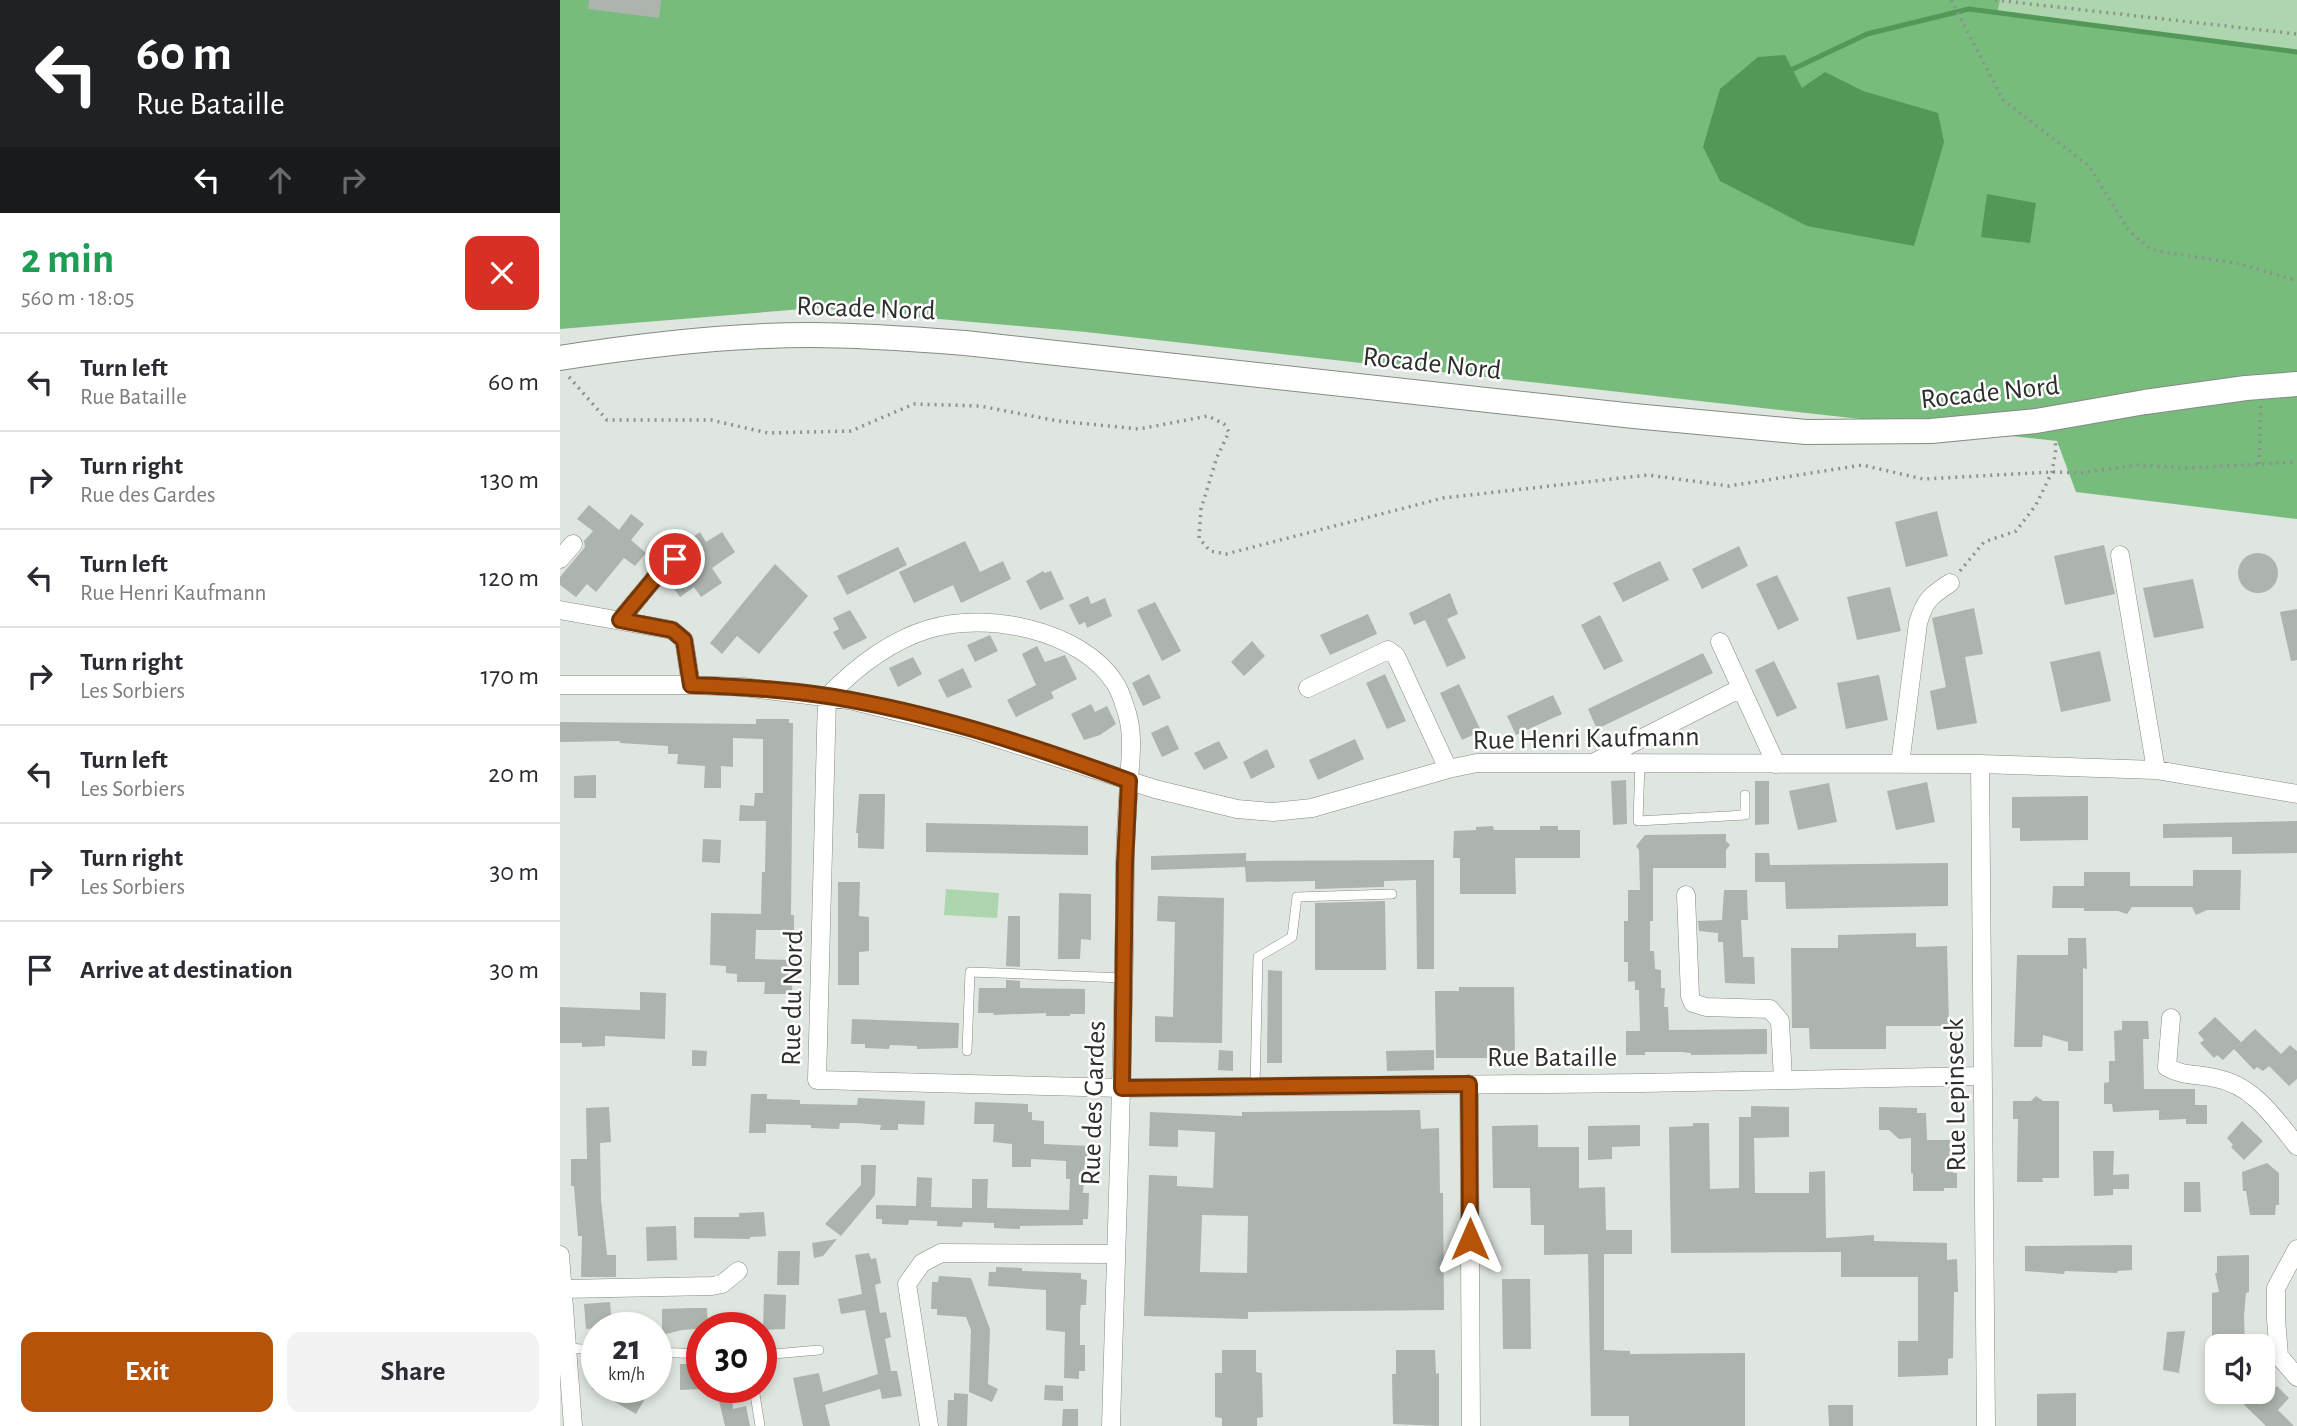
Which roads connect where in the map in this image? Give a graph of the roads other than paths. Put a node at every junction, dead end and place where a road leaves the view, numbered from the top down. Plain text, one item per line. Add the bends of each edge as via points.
1 (564, 367) edge
2 (2297, 384) edge
3 (573, 544) dead end
4 (2120, 555) dead end
5 (560, 559) edge
6 (675, 559) dead end
7 (1950, 583) road end
8 (560, 610) edge
9 (620, 620) junction
10 (1720, 642) dead end
11 (560, 685) edge
12 (691, 685) junction
13 (1308, 688) dead end
14 (1741, 688) junction
15 (827, 697) junction
16 (1592, 763) junction
17 (1640, 764) junction
18 (1776, 764) junction
19 (1900, 764) junction
20 (1980, 764) junction
21 (1448, 769) junction
22 (2156, 770) junction
23 (1129, 781) junction
24 (1745, 794) dead end
25 (2297, 794) edge
26 (1392, 894) dead end
27 (1686, 895) dead end
28 (1124, 978) junction
29 (2171, 1017) dead end
30 (967, 1051) dead end
31 (1982, 1076) junction
32 (1783, 1080) junction
33 (1469, 1084) junction
34 (1255, 1087) junction
35 (1122, 1088) junction
36 (2297, 1146) edge
37 (2297, 1249) edge
38 (1115, 1254) junction
39 (560, 1255) edge
40 (738, 1271) dead end
41 (563, 1289) junction
42 (567, 1349) junction
43 (581, 1349) edge
44 (819, 1350) dead end
45 (777, 1354) edge
46 (2297, 1377) edge
47 (757, 1403) edge
48 (573, 1426) edge
49 (761, 1426) edge
50 (929, 1426) edge
51 (1111, 1426) edge
52 (1471, 1426) edge
53 (1986, 1426) edge

1 - 2 main road, Rocade Nord via 703,340 871,337 978,344 1806,432 1931,431
3 - 5 street
4 - 22 street
6 - 9 street
7 - 19 street via 1924,603 1918,623
8 - 9 street
9 - 12 street via 672,630 684,640
10 - 14 street
11 - 12 street, Rue Henri Kaufmann
12 - 15 street, Rue Henri Kaufmann
13 - 21 street via 1388,650 1396,656
14 - 16 street
14 - 18 street
15 - 23 street, Rue Henri Kaufmann via 965,727
15 - 23 street, Rue des Gardes via 867,660 927,629 964,622 1029,628 1086,655 1115,683 1132,733
15 - 35 street, Rue du Nord via 817,1080
16 - 17 street, Rue Henri Kaufmann
16 - 21 street, Rue Henri Kaufmann via 1478,763
17 - 18 street, Rue Henri Kaufmann
17 - 24 lane via 1638,821 1745,815
18 - 19 street, Rue Henri Kaufmann
19 - 20 street, Rue Henri Kaufmann
20 - 22 street, Rue Henri Kaufmann
20 - 31 street, Rue Lepinseck
21 - 23 street, Rue Henri Kaufmann via 1312,808 1273,812 1237,809
22 - 25 street, Rue Henri Kaufmann
23 - 28 street, Rue des Gardes
26 - 34 lane via 1297,897 1292,937 1258,957
27 - 32 street via 1693,1003 1770,1009 1776,1014
28 - 30 lane via 970,972
28 - 35 street, Rue des Gardes
29 - 36 street via 2167,1067 2238,1085 2260,1100
31 - 32 street, Rue Bataille
31 - 53 street, Rue Lepinseck
32 - 33 street, Rue Bataille
33 - 34 street, Rue Bataille
33 - 52 street
34 - 35 street, Rue Bataille
35 - 38 street, Rue des Gardes
37 - 46 street via 2276,1288 2276,1319 2279,1356
38 - 50 street via 941,1253 922,1264 907,1284
38 - 51 street, Rue des Gardes
39 - 41 street
40 - 41 street via 712,1286
41 - 42 street
42 - 43 lane
42 - 48 street
44 - 45 lane
47 - 49 lane

